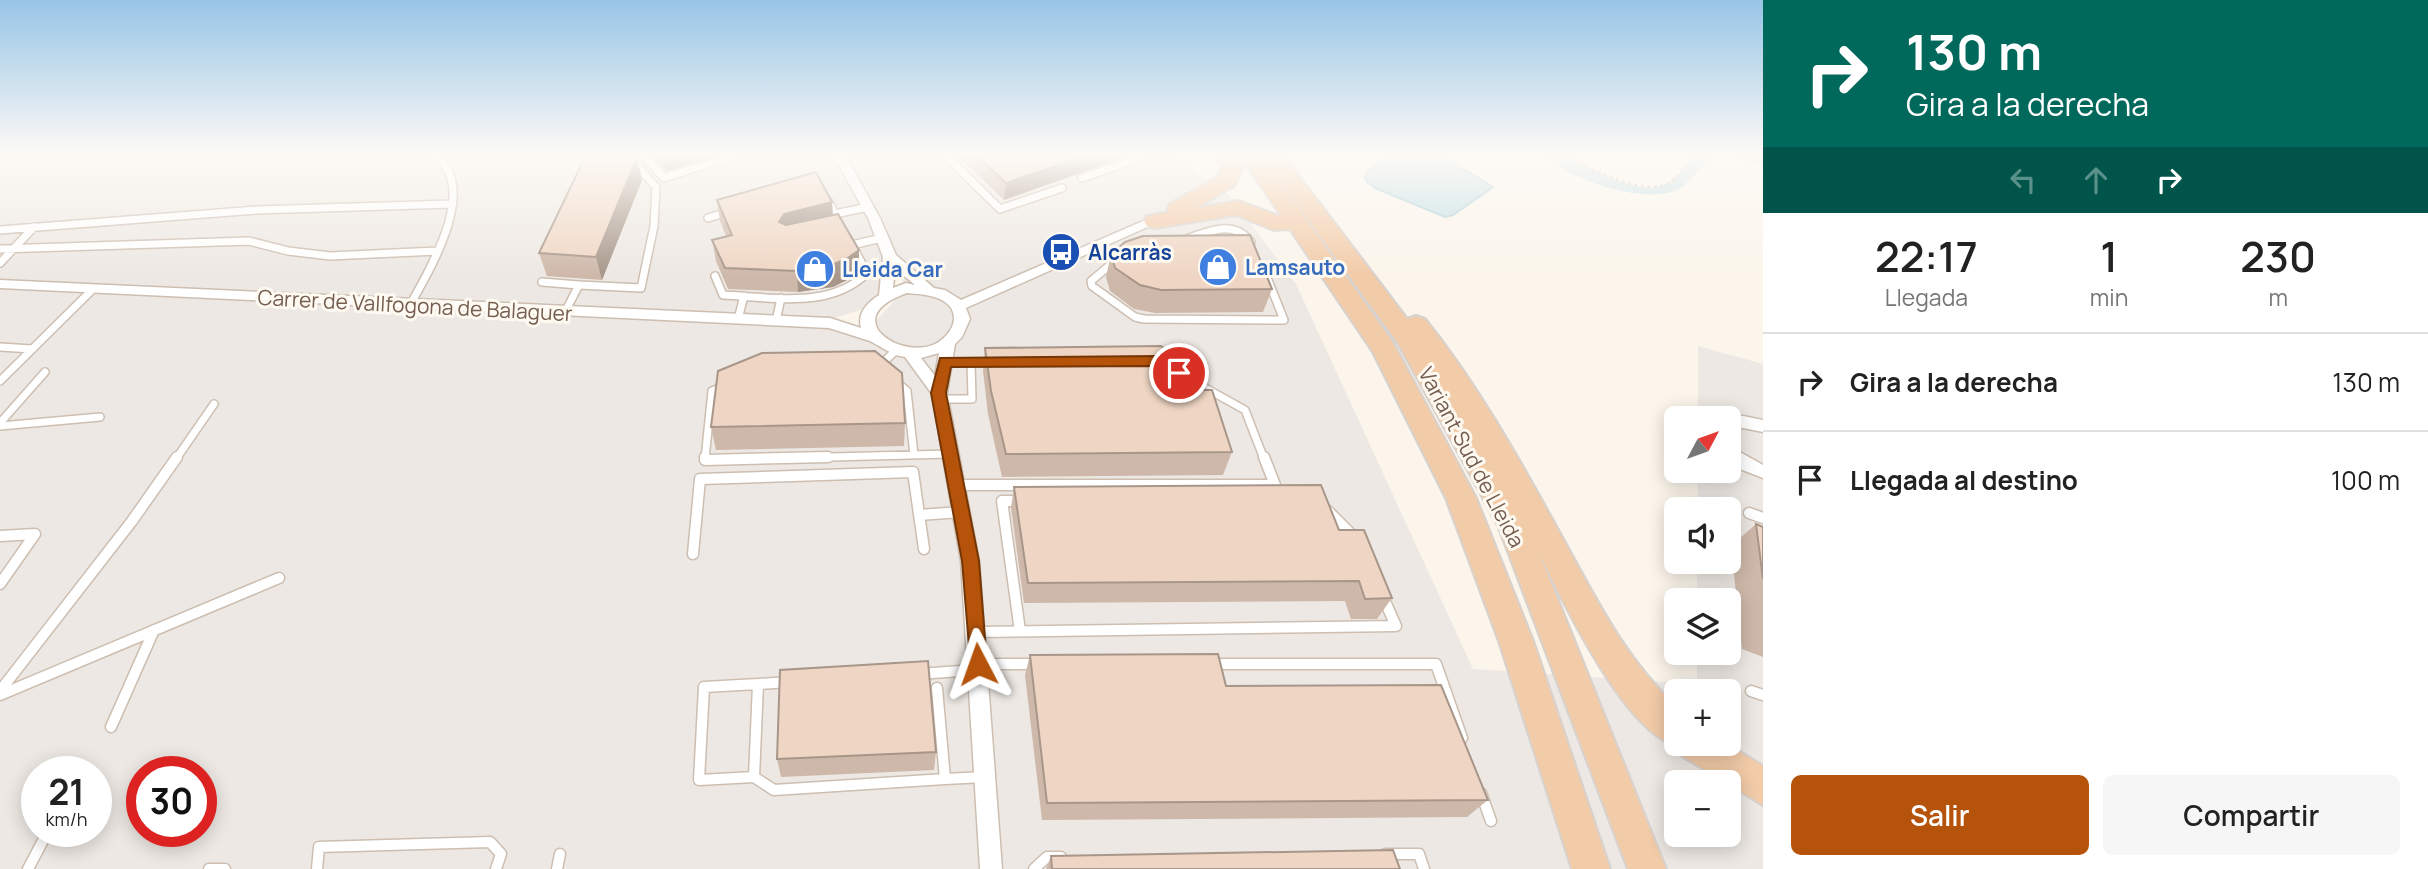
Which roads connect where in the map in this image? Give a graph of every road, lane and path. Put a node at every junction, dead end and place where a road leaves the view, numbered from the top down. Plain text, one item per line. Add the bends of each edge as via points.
1 (825, 195) edge
2 (452, 196) edge
3 (656, 196) edge
4 (862, 196) edge
5 (986, 196) edge
6 (1040, 196) edge
7 (1200, 196) edge
8 (1261, 196) edge
9 (1279, 196) edge
10 (1302, 196) edge
11 (1315, 196) edge
12 (451, 204) junction
13 (868, 207) junction
14 (733, 211) edge
15 (708, 218) dead end
16 (1155, 221) junction
17 (1332, 222) junction
18 (1282, 225) junction
19 (34, 227) junction
20 (0, 230) edge
21 (847, 237) edge
22 (882, 238) junction
23 (1177, 241) edge
24 (1239, 245) edge
25 (852, 246) junction
26 (0, 249) edge
27 (14, 249) junction
28 (437, 251) junction
29 (1128, 255) edge
30 (890, 257) junction
31 (0, 263) edge
32 (1263, 267) edge
33 (715, 276) dead end
34 (542, 282) dead end
35 (0, 284) edge
36 (579, 285) junction
37 (927, 288) junction
38 (93, 289) junction
39 (885, 294) junction
40 (744, 296) junction
41 (781, 298) junction
42 (410, 305) junction
43 (959, 306) junction
44 (565, 313) junction
45 (868, 313) junction
46 (738, 319) junction
47 (776, 321) junction
48 (830, 323) junction
49 (874, 337) junction
50 (1408, 339) junction
51 (948, 345) junction
52 (0, 347) edge
53 (32, 349) junction
54 (903, 351) junction
55 (945, 362) junction
56 (971, 362) junction
57 (998, 362) edge
58 (1168, 367) edge
59 (866, 368) edge
60 (879, 368) junction
61 (45, 372) dead end
62 (0, 382) edge
63 (733, 383) edge
64 (939, 396) junction
65 (214, 404) dead end
66 (100, 417) dead end
67 (1741, 422) edge
68 (0, 424) edge
69 (1763, 426) edge
70 (950, 454) junction
71 (914, 455) junction
72 (1741, 461) edge
73 (1763, 472) edge
74 (956, 485) junction
75 (1461, 498) junction
76 (1317, 499) edge
77 (1030, 501) edge
78 (961, 512) junction
79 (1749, 513) dead end
80 (919, 515) junction
81 (1763, 517) edge
82 (0, 536) edge
83 (1360, 544) edge
84 (924, 549) dead end
85 (693, 554) dead end
86 (279, 578) dead end
87 (0, 583) edge
88 (1380, 591) edge
89 (154, 630) junction
90 (1020, 631) junction
91 (976, 632) junction
92 (1047, 664) edge
93 (1200, 664) edge
94 (978, 667) junction
95 (909, 674) edge
96 (799, 681) edge
97 (758, 684) junction
98 (937, 688) dead end
99 (1751, 691) dead end
100 (0, 693) edge
101 (1763, 695) edge
102 (1664, 717) edge
103 (111, 727) dead end
104 (1468, 756) edge
105 (1714, 756) edge
106 (754, 777) junction
107 (986, 777) junction
108 (945, 779) junction
109 (1478, 782) edge
110 (1763, 788) edge
111 (1491, 821) dead end
112 (40, 847) edge
113 (561, 854) dead end
114 (1377, 854) edge
115 (1074, 857) edge
116 (28, 869) edge
117 (209, 869) edge
118 (225, 869) edge
119 (317, 869) edge
120 (496, 869) edge
121 (557, 869) edge
122 (991, 869) edge
123 (1034, 869) edge
124 (1424, 869) edge
125 (1591, 869) edge
126 (1647, 869) edge

1 - 13 lane via 835,214
2 - 12 lane
3 - 36 lane via 654,226 640,288
4 - 13 street
5 - 6 lane via 1000,209
7 - 16 highway
8 - 18 highway
9 - 75 highway, Variant Sud de Lleida via 1384,349
10 - 50 highway, Variant Sud de Lleida
11 - 17 highway
12 - 19 lane via 257,210
12 - 28 lane
13 - 22 street
14 - 15 lane
16 - 18 highway via 1238,208
16 - 43 street via 1126,239
17 - 50 highway
17 - 102 highway via 1437,349 1504,461 1607,654
18 - 75 highway via 1375,355
19 - 20 lane
19 - 27 lane
21 - 25 lane
22 - 25 lane
22 - 30 street
23 - 24 lane via 1235,226 1245,231 1252,245
25 - 41 lane via 867,273 856,286 812,299
26 - 27 lane
27 - 28 lane via 249,241 330,256
27 - 31 lane
28 - 42 lane
29 - 32 lane via 1091,281 1092,286 1144,319 1284,320
30 - 37 street
30 - 39 street
33 - 40 lane via 723,295
34 - 36 lane
35 - 38 street, Carrer de Vallfogona de Balaguer
36 - 44 lane
37 - 39 street
37 - 43 street
38 - 42 street, Carrer de Vallfogona de Balaguer
38 - 53 lane
39 - 45 street
40 - 41 lane
40 - 46 lane
41 - 47 lane
42 - 44 street, Carrer de Vallfogona de Balaguer
43 - 51 street via 964,320 960,333
44 - 46 street, Carrer de Vallfogona de Balaguer
45 - 48 street
45 - 49 street
46 - 47 street, Carrer de Vallfogona de Balaguer
47 - 48 street, Carrer de Vallfogona de Balaguer
48 - 49 street
49 - 54 street
50 - 126 highway, Variant Sud de Lleida via 1512,523
51 - 54 street via 930,352
51 - 55 street
52 - 53 lane
53 - 62 lane
54 - 60 lane
54 - 64 street
55 - 56 lane
55 - 64 street
56 - 57 lane
56 - 64 lane via 972,399
58 - 74 lane via 1245,410 1275,485
59 - 60 lane
60 - 71 lane via 907,391
61 - 68 lane
63 - 71 lane via 712,391 705,460
64 - 70 street
65 - 100 lane via 132,521
66 - 68 lane
67 - 69 street
70 - 71 lane
70 - 74 street
72 - 73 street
74 - 78 street
75 - 125 highway, Variant Sud de Lleida via 1516,641
76 - 83 lane
77 - 90 lane via 1002,501
78 - 80 lane
78 - 91 street
79 - 81 lane
80 - 84 lane
80 - 85 lane via 914,472 700,479
82 - 87 lane via 35,534
86 - 89 lane
88 - 90 lane via 1396,626
89 - 100 lane
89 - 103 lane
90 - 91 lane
91 - 94 street
92 - 94 lane
93 - 104 lane via 1436,664
94 - 95 lane
94 - 107 street
96 - 97 lane
97 - 106 lane
97 - 106 lane via 704,687 699,780
98 - 108 lane
99 - 101 lane
105 - 110 highway
106 - 108 lane via 774,790
107 - 108 lane
107 - 122 street
109 - 111 lane
112 - 116 lane
113 - 121 lane
114 - 124 lane via 1419,854
115 - 123 lane via 1047,857
117 - 118 lane
119 - 120 lane via 320,847 490,842 500,854

